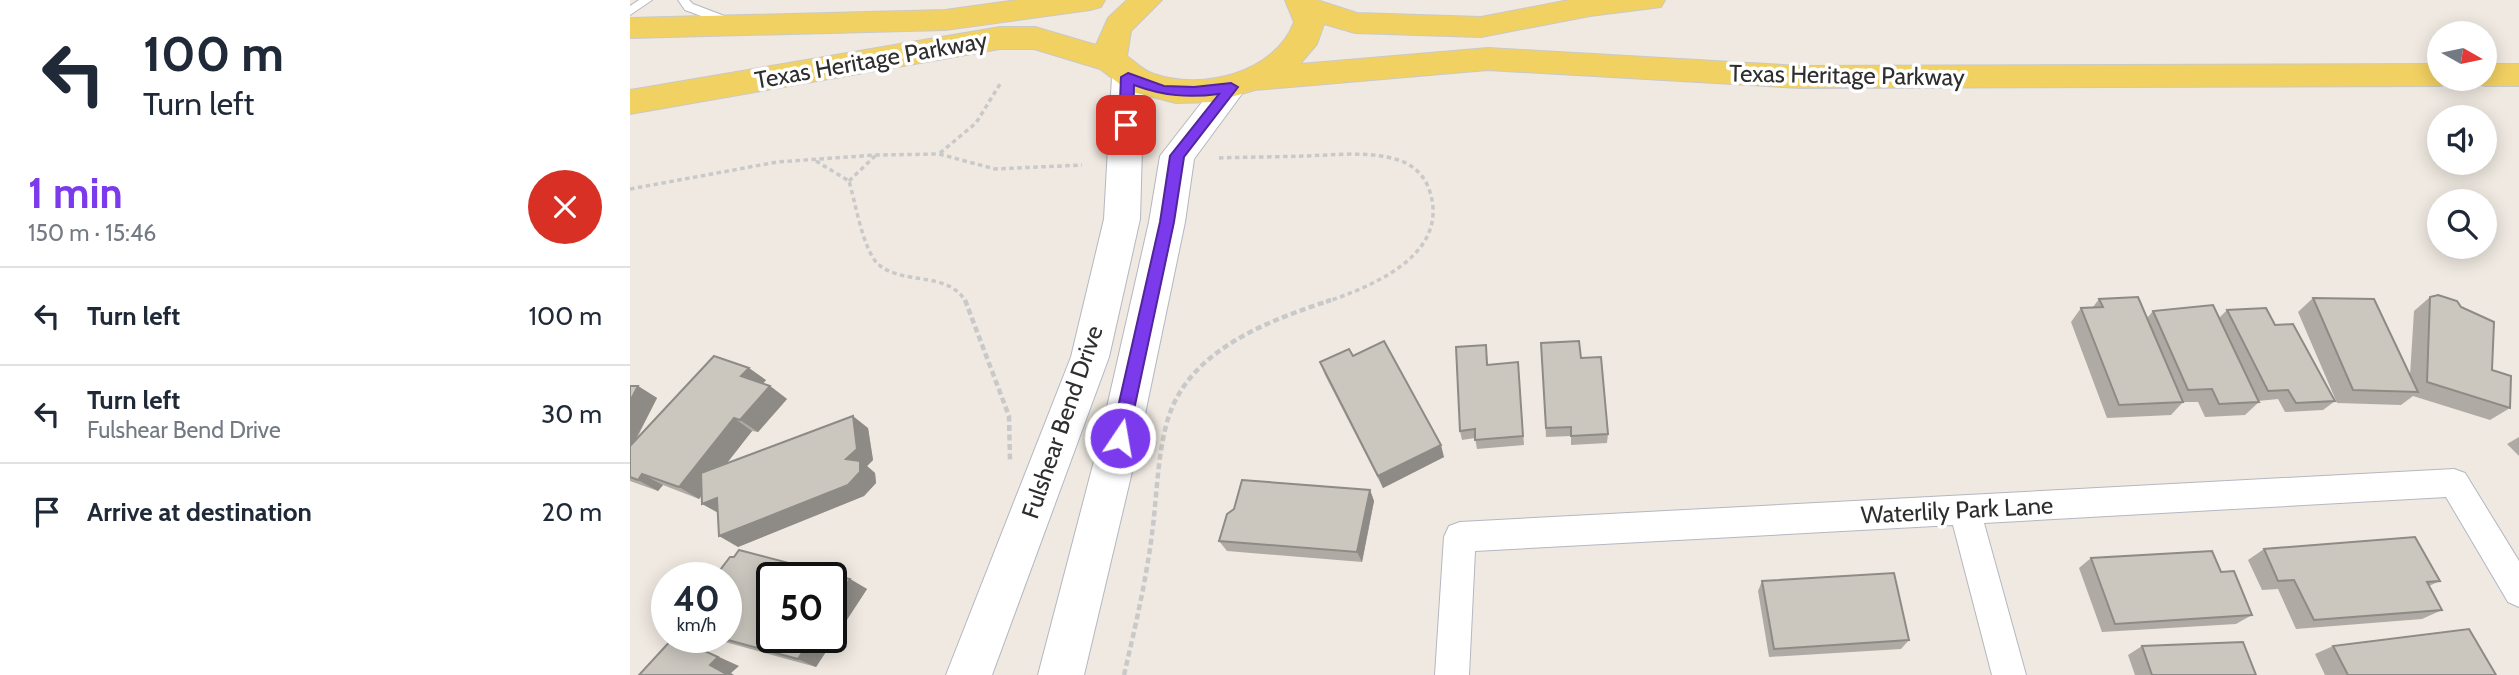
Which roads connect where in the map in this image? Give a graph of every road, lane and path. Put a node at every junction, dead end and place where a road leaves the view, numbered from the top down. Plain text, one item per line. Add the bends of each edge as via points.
1 (648, 0) edge
2 (683, 0) edge
3 (1090, 0) edge
4 (1147, 0) edge
5 (1650, 0) edge
6 (1303, 3) edge
7 (630, 11) edge
8 (732, 23) junction
9 (630, 28) edge
10 (1119, 69) junction
11 (2427, 75) edge
12 (2497, 75) edge
13 (2519, 75) edge
14 (1243, 83) junction
15 (1000, 84) dead end
16 (630, 102) edge
17 (939, 154) junction
18 (876, 155) junction
19 (1219, 158) dead end
20 (816, 161) junction
21 (1082, 165) dead end
22 (849, 181) junction
23 (630, 189) edge
24 (1009, 474) dead end
25 (1965, 510) junction
26 (2519, 591) edge
27 (969, 675) edge
28 (1061, 675) edge
29 (1124, 675) edge
30 (1452, 675) edge
31 (2009, 675) edge

1 - 7 lane
2 - 8 lane
3 - 8 main road, Texas Heritage Parkway via 945,20
4 - 10 main road via 1116,29 1109,43
5 - 6 main road via 1590,6 1481,27 1355,23
6 - 14 main road via 1307,23 1296,49 1287,60
8 - 9 main road, Texas Heritage Parkway
10 - 14 main road, Texas Heritage Parkway via 1163,90 1194,92
10 - 16 main road, Texas Heritage Parkway via 1045,40 1000,38
10 - 27 main road, Fulshear Bend Drive via 1122,219 1090,357
11 - 14 main road, Texas Heritage Parkway via 1800,77 1488,59
12 - 13 main road
14 - 28 main road, Fulshear Bend Drive via 1177,156 1120,438
15 - 17 path via 976,123
17 - 18 path
17 - 21 path via 995,169
18 - 20 path
18 - 22 path
19 - 29 path via 1389,157 1422,175 1429,186 1431,219 1411,259 1391,276 1241,338 1187,381 1168,416 1150,550
20 - 22 path
20 - 23 path via 778,162
22 - 24 path via 870,253 878,264 946,285 961,293 970,309 1009,416
25 - 26 street, Waterlily Park Lane via 2455,482
25 - 30 street, Waterlily Park Lane via 1461,537
25 - 31 street

